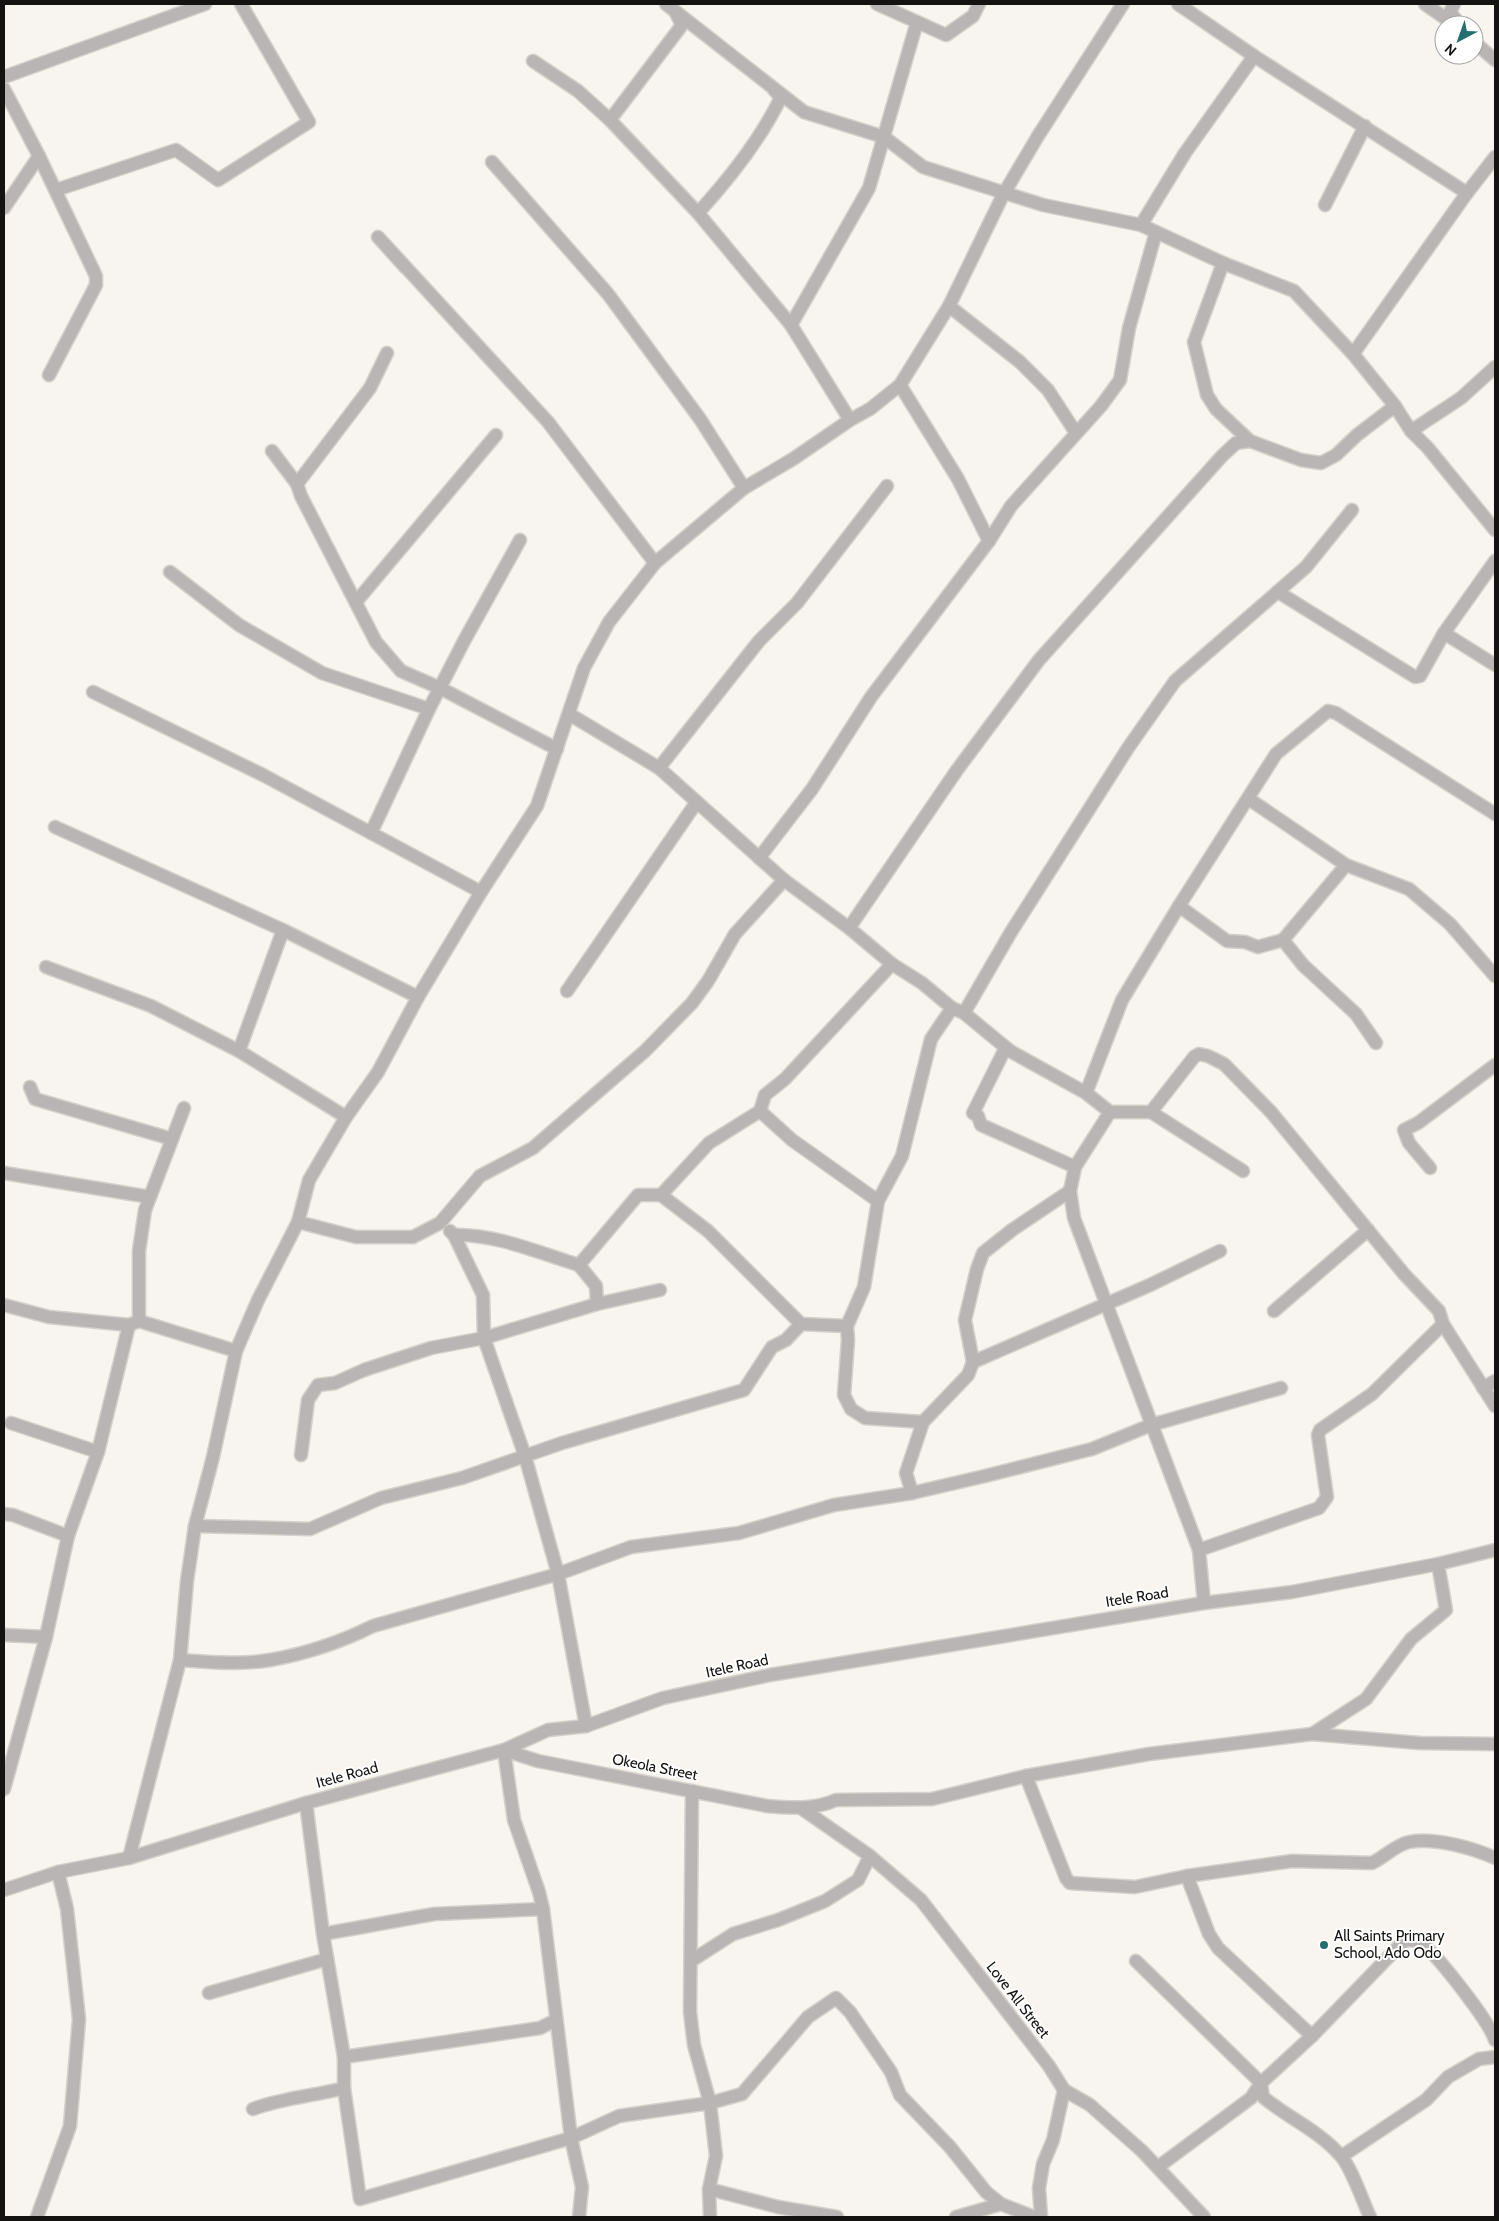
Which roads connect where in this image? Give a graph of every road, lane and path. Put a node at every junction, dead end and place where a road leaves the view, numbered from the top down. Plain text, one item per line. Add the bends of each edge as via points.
1 (205, 4) edge
2 (241, 4) edge
3 (877, 4) edge
4 (980, 4) edge
5 (1123, 4) edge
6 (1178, 4) edge
7 (1425, 4) edge
8 (1454, 4) edge
9 (671, 8) edge
10 (1441, 15) edge
11 (1452, 15) edge
12 (917, 22) junction
13 (1484, 51) edge
14 (1254, 56) junction
15 (1495, 60) edge
16 (533, 61) dead end
17 (4, 77) edge
18 (771, 86) junction
19 (4, 89) edge
20 (610, 120) junction
21 (1364, 126) junction
22 (884, 138) junction
23 (39, 156) junction
24 (1495, 157) edge
25 (492, 162) dead end
26 (56, 190) junction
27 (1468, 193) junction
28 (1004, 194) junction
29 (1325, 205) dead end
30 (4, 208) edge
31 (698, 213) junction
32 (1141, 225) junction
33 (1156, 232) junction
34 (1223, 263) junction
35 (406, 268) dead end
36 (949, 306) junction
37 (791, 325) junction
38 (387, 353) dead end
39 (1353, 354) junction
40 (1495, 367) edge
41 (49, 375) dead end
42 (900, 385) junction
43 (1395, 406) junction
44 (850, 420) junction
45 (1411, 431) junction
46 (1076, 433) junction
47 (496, 435) dead end
48 (1250, 441) junction
49 (272, 451) dead end
50 (297, 484) junction
51 (887, 486) dead end
52 (744, 488) junction
53 (1352, 510) dead end
54 (1495, 530) edge
55 (520, 540) dead end
56 (989, 541) junction
57 (1495, 561) edge
58 (655, 563) junction
59 (170, 572) dead end
60 (1278, 592) junction
61 (356, 602) junction
62 (1444, 633) junction
63 (1495, 665) edge
64 (440, 688) junction
65 (92, 692) dead end
66 (430, 709) junction
67 (569, 714) junction
68 (557, 749) junction
69 (660, 768) junction
70 (1249, 799) junction
71 (696, 802) junction
72 (1495, 814) edge
73 (55, 827) dead end
74 (371, 833) junction
75 (759, 858) junction
76 (1346, 864) junction
77 (784, 880) junction
78 (481, 892) junction
79 (1179, 906) junction
80 (850, 928) junction
81 (283, 930) junction
82 (1283, 940) junction
83 (892, 964) junction
84 (46, 967) dead end
85 (1495, 976) edge
86 (567, 990) dead end
87 (418, 997) junction
88 (952, 1008) junction
89 (964, 1013) junction
90 (1376, 1043) dead end
91 (239, 1051) junction
92 (1010, 1051) junction
93 (1495, 1065) edge
94 (30, 1087) dead end
95 (1086, 1093) junction
96 (184, 1108) dead end
97 (760, 1111) junction
98 (1110, 1112) junction
99 (1152, 1112) junction
100 (346, 1117) junction
101 (172, 1139) junction
102 (1075, 1167) junction
103 (1430, 1168) dead end
104 (1244, 1171) dead end
105 (4, 1173) edge
106 (1070, 1191) junction
107 (661, 1195) junction
108 (150, 1197) junction
109 (878, 1201) junction
110 (298, 1222) junction
111 (440, 1223) junction
112 (1368, 1230) junction
113 (454, 1235) junction
114 (1220, 1251) dead end
115 (579, 1265) junction
116 (660, 1290) dead end
117 (597, 1304) junction
118 (1108, 1304) junction
119 (4, 1305) edge
120 (1274, 1311) dead end
121 (134, 1323) junction
122 (801, 1324) junction
123 (1443, 1324) junction
124 (847, 1326) junction
125 (484, 1338) junction
126 (236, 1351) junction
127 (973, 1362) junction
128 (1495, 1381) edge
129 (1281, 1388) dead end
130 (1483, 1388) junction
131 (1495, 1406) edge
132 (923, 1422) junction
133 (10, 1423) dead end
134 (1151, 1425) junction
135 (98, 1452) junction
136 (301, 1455) dead end
137 (525, 1456) junction
138 (912, 1493) junction
139 (4, 1514) edge
140 (195, 1526) junction
141 (68, 1536) junction
142 (1199, 1550) junction
143 (1495, 1550) edge
144 (1438, 1564) junction
145 (558, 1574) junction
146 (1204, 1603) junction
147 (4, 1635) edge
148 (46, 1637) junction
149 (180, 1660) junction
150 (586, 1726) junction
151 (1312, 1734) junction
152 (1495, 1744) edge
153 (504, 1750) junction
154 (8, 1758) edge
155 (1026, 1776) junction
156 (4, 1789) edge
157 (692, 1791) junction
158 (306, 1803) junction
159 (801, 1808) junction
160 (870, 1856) junction
161 (129, 1858) junction
162 (1495, 1858) edge
163 (58, 1872) junction
164 (1187, 1876) junction
165 (4, 1890) edge
166 (543, 1908) junction
167 (323, 1934) junction
168 (327, 1958) junction
169 (691, 1961) junction
170 (1136, 1961) dead end
171 (209, 1993) dead end
172 (556, 2020) junction
173 (540, 2028) junction
174 (1312, 2036) junction
175 (1495, 2040) edge
176 (560, 2043) junction
177 (1495, 2056) edge
178 (344, 2057) junction
179 (1261, 2083) junction
180 (344, 2088) junction
181 (1064, 2090) junction
182 (710, 2103) junction
183 (253, 2109) dead end
184 (571, 2138) junction
185 (1342, 2156) junction
186 (1158, 2167) junction
187 (710, 2189) junction
188 (986, 2192) junction
189 (1001, 2204) junction
190 (984, 2210) junction
191 (37, 2217) edge
192 (579, 2217) edge
193 (710, 2217) edge
194 (839, 2217) edge
195 (956, 2217) edge
196 (1034, 2217) edge
197 (1041, 2217) edge
198 (1204, 2217) edge
199 (1370, 2217) edge

1 - 17 street
2 - 26 street via 309,122 218,180 176,150
3 - 12 street
4 - 12 street via 973,16 946,35
5 - 28 street
6 - 14 street
7 - 10 street
8 - 11 street via 1450,12
9 - 18 street
9 - 20 street via 682,25
12 - 22 street
13 - 15 street
14 - 21 street
14 - 32 street via 1185,153
16 - 20 street via 578,91
18 - 22 street via 804,112
18 - 31 street via 780,97 774,110 749,149
19 - 23 street
20 - 31 street
21 - 27 street
21 - 29 street
22 - 28 street via 923,167
22 - 37 street via 869,188
23 - 26 street
23 - 30 street
24 - 27 street
25 - 52 street via 608,294 700,419
26 - 41 street via 96,276 96,285
27 - 39 street
28 - 32 street via 1043,206
28 - 36 street
31 - 37 street
32 - 33 street
33 - 34 street
33 - 46 street via 1129,328 1120,380
34 - 39 street via 1294,291
34 - 48 street via 1194,342 1207,395 1216,409
35 - 58 street via 378,237 548,422
36 - 42 street
36 - 46 street via 1020,362 1048,390
37 - 44 street
38 - 50 street via 370,388
39 - 43 street
40 - 45 street via 1461,398
42 - 44 street
42 - 56 street via 958,479
43 - 45 street
43 - 48 street via 1336,455 1321,462 1301,460
44 - 52 street
45 - 54 street
46 - 56 street via 1012,506
47 - 61 street
48 - 80 street via 1236,443 1222,456 1039,660 957,770
49 - 50 street
50 - 61 street
51 - 69 street via 797,603 760,640
52 - 58 street
53 - 60 street via 1306,567
55 - 64 street
56 - 75 street via 871,697 812,789
57 - 62 street
58 - 67 street via 609,622 584,668
59 - 66 street via 239,625 322,672
60 - 62 street via 1414,677 1420,676 1425,669
60 - 89 street via 1175,681 1128,748 1011,932
61 - 64 street via 376,642 401,671
62 - 63 street
64 - 66 street
64 - 68 street
65 - 74 street via 263,775
66 - 74 street
67 - 68 street
67 - 69 street
68 - 78 street via 537,806
69 - 71 street
70 - 72 street via 1276,754 1328,711
70 - 76 street
70 - 79 street
71 - 75 street
71 - 86 street
73 - 81 street
74 - 78 street
75 - 77 street
76 - 82 street
76 - 85 street via 1409,889 1450,924
77 - 80 street
77 - 111 street via 735,934 692,1003 645,1051 533,1148 480,1176
78 - 87 street
79 - 82 street via 1227,941 1258,947
79 - 95 street via 1122,1000
80 - 83 street
81 - 87 street
81 - 91 street
82 - 90 street via 1304,965 1356,1014
83 - 88 street
83 - 97 street via 785,1079 765,1095
84 - 91 street via 151,1006
87 - 100 street via 378,1072
88 - 89 street
88 - 109 street via 931,1039 902,1156
89 - 92 street
91 - 100 street
92 - 95 street
92 - 102 street via 1005,1049 973,1114 988,1128
93 - 103 street via 1404,1130 1409,1143
94 - 101 street via 35,1099
95 - 98 street
96 - 101 street
97 - 107 street via 709,1143
97 - 109 street via 792,1140
98 - 99 street
98 - 102 street
99 - 104 street
99 - 112 street via 1194,1057 1199,1054 1208,1056 1224,1064 1271,1112
100 - 110 street via 309,1180
101 - 108 street
102 - 106 street
105 - 108 street
106 - 118 street via 1074,1218
106 - 127 street via 983,1253 976,1269 965,1320
107 - 115 street via 638,1196
107 - 122 street via 708,1231
108 - 121 street via 139,1251
109 - 124 street via 864,1287
110 - 111 street via 356,1237 413,1237
110 - 126 street
111 - 113 street
112 - 120 street
112 - 123 street via 1439,1311
113 - 115 street via 492,1238
113 - 125 street via 483,1295
114 - 118 street
115 - 117 street via 596,1286
116 - 117 street
117 - 125 street
118 - 127 street
118 - 134 street
119 - 121 street via 48,1317
121 - 126 street
121 - 135 street
122 - 124 street
122 - 137 street via 786,1340 772,1347 744,1390
123 - 130 street
123 - 142 street via 1372,1394 1320,1430 1325,1503 1319,1508
124 - 132 street via 844,1395 851,1409 864,1418
125 - 136 street via 431,1348 335,1383 318,1385 308,1400
125 - 137 street
126 - 140 street
127 - 132 street via 968,1375
128 - 130 street
129 - 134 street
130 - 131 street
132 - 138 street via 906,1473
133 - 135 street
134 - 138 street via 1092,1448
134 - 142 street
135 - 141 street
137 - 140 street via 462,1478 381,1498 310,1530
137 - 145 street
138 - 145 street via 834,1505 739,1533 632,1547
139 - 141 street
140 - 149 street
141 - 148 street
142 - 146 street
143 - 144 street, Itele Road
144 - 146 street, Itele Road via 1292,1592
144 - 151 street via 1446,1610 1411,1638 1366,1699
145 - 149 street via 373,1626 348,1638 269,1660 233,1663
145 - 150 street
146 - 150 street, Itele Road via 770,1675 663,1698
147 - 148 street
148 - 154 street
149 - 161 street
150 - 153 street, Itele Road via 548,1730
151 - 152 street via 1419,1743
151 - 155 street, Okeola Street via 1149,1754
153 - 157 street, Okeola Street via 538,1760
153 - 158 street, Itele Road
153 - 166 street via 514,1820
154 - 156 street
155 - 159 street, Okeola Street via 932,1799 836,1800
155 - 164 street via 1070,1884 1135,1887
157 - 159 street, Okeola Street via 767,1806
157 - 169 street
158 - 161 street, Itele Road
158 - 167 street
159 - 160 street, Love All Street
160 - 169 street via 858,1880 825,1901 733,1934
160 - 181 street, Love All Street via 921,1900
161 - 163 street, Itele Road
162 - 164 street via 1475,1849 1435,1842 1409,1842 1372,1863 1292,1861
163 - 165 street, Itele Road
163 - 191 street via 67,1909 78,2036 70,2126
164 - 174 street via 1208,1934 1218,1948
166 - 167 street via 434,1914
166 - 172 street
167 - 168 street
168 - 171 street
168 - 178 street
169 - 182 street via 690,2012 694,2045
170 - 179 street
172 - 173 street
172 - 176 street
173 - 176 street
173 - 178 street
174 - 175 street via 1405,1940 1422,1943 1433,1954 1479,2013
174 - 179 street
176 - 184 street
177 - 185 street via 1479,2059 1448,2077 1426,2100
178 - 180 street
179 - 185 street via 1263,2097 1280,2111 1305,2124
179 - 186 street via 1251,2098
180 - 183 street via 274,2101
180 - 184 street via 360,2199
181 - 186 street, Love All Street via 1090,2105
181 - 197 street via 1053,2140 1043,2164 1039,2188
182 - 184 street via 619,2116
182 - 187 street via 716,2156
182 - 188 street via 742,2094 808,2018 836,1998 850,2012 891,2072 900,2095
184 - 192 street via 582,2187
185 - 199 street
186 - 198 street, Love All Street
187 - 193 street
187 - 194 street via 778,2207
188 - 189 street
188 - 190 street
189 - 190 street
189 - 196 street
190 - 195 street

